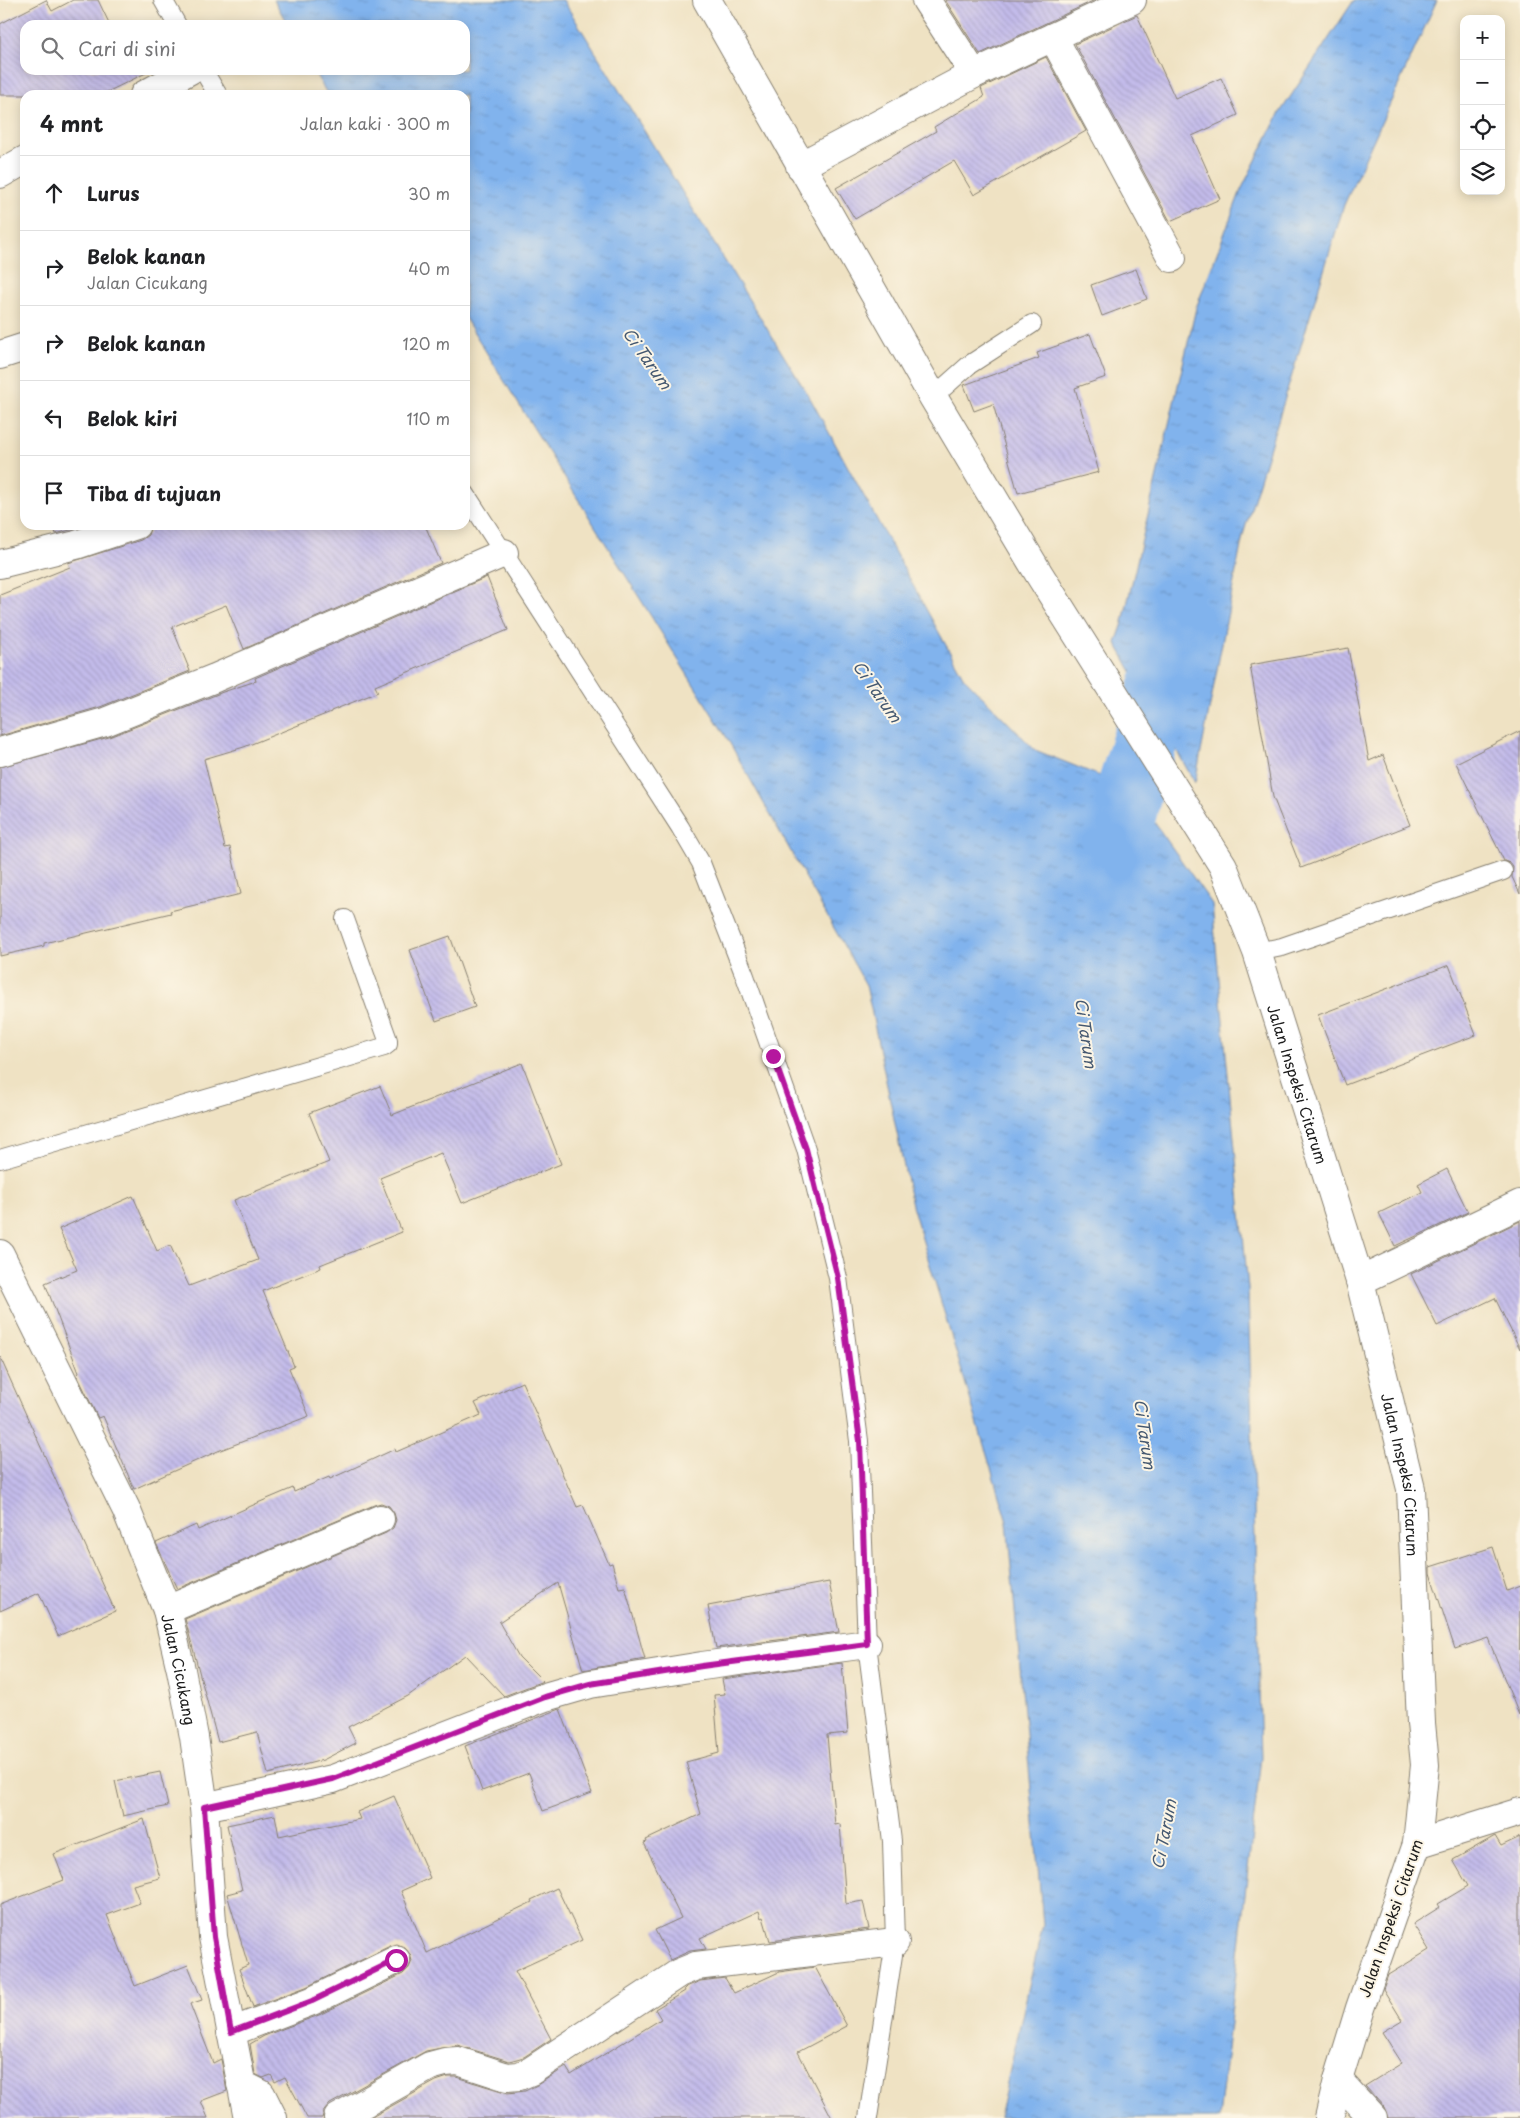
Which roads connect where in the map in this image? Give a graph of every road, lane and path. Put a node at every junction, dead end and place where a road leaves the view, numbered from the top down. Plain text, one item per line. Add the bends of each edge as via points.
1 (163, 0) edge
2 (707, 0) edge
3 (926, 0) edge
4 (1132, 0) edge
5 (174, 20) edge
6 (1053, 37) junction
7 (974, 74) junction
8 (181, 75) edge
9 (206, 75) edge
10 (153, 90) edge
11 (215, 90) edge
12 (20, 163) edge
13 (800, 166) junction
14 (0, 174) edge
15 (1172, 258) dead end
16 (1032, 324) dead end
17 (20, 349) edge
18 (0, 355) edge
19 (932, 397) junction
20 (470, 501) edge
21 (121, 530) edge
22 (504, 553) junction
23 (0, 564) edge
24 (0, 752) edge
25 (1502, 871) dead end
26 (345, 919) dead end
27 (1257, 952) junction
28 (0, 1159) edge
29 (1520, 1204) edge
30 (0, 1254) edge
31 (1360, 1281) junction
32 (380, 1519) dead end
33 (167, 1610) junction
34 (867, 1644) junction
35 (204, 1807) junction
36 (1520, 1812) edge
37 (1417, 1844) junction
38 (895, 1942) junction
39 (396, 1960) dead end
40 (231, 2032) junction
41 (1338, 2080) junction
42 (241, 2084) junction
43 (248, 2118) edge
44 (273, 2118) edge
45 (338, 2118) edge
46 (868, 2118) edge
47 (1329, 2118) edge
48 (1373, 2118) edge

1 - 5 lane
2 - 13 street, Jalan Inspeksi Citarum
3 - 7 street
4 - 6 street
6 - 7 street
6 - 15 street
7 - 13 street
8 - 10 street
9 - 11 lane
12 - 14 street
13 - 19 street, Jalan Inspeksi Citarum
16 - 19 lane via 969,365
17 - 18 street
19 - 27 street, Jalan Inspeksi Citarum via 1039,574 1211,845
20 - 22 lane
21 - 23 street
22 - 24 street via 105,722
22 - 34 lane via 701,863 806,1149 838,1278 860,1441
25 - 27 lane via 1282,947
26 - 28 lane via 388,1040 384,1047
27 - 31 street, Jalan Inspeksi Citarum
29 - 31 street
30 - 33 street, Jalan Cicukang via 126,1509
31 - 37 street, Jalan Inspeksi Citarum via 1411,1489 1425,1765
32 - 33 street
33 - 35 street, Jalan Cicukang via 191,1718
34 - 35 street via 590,1684 545,1697 333,1779
34 - 38 lane via 892,1841
35 - 40 street, Jalan Cicukang via 214,1937
36 - 37 street
37 - 41 street, Jalan Inspeksi Citarum
38 - 45 street via 696,1966 679,1973 531,2071 507,2077 458,2061 445,2062 430,2066
38 - 46 lane
39 - 40 street via 312,2001
40 - 42 street, Jalan Cicukang
41 - 47 street, Jalan Inspeksi Citarum
41 - 48 street
42 - 43 street, Jalan Cicukang
42 - 44 street via 261,2094

